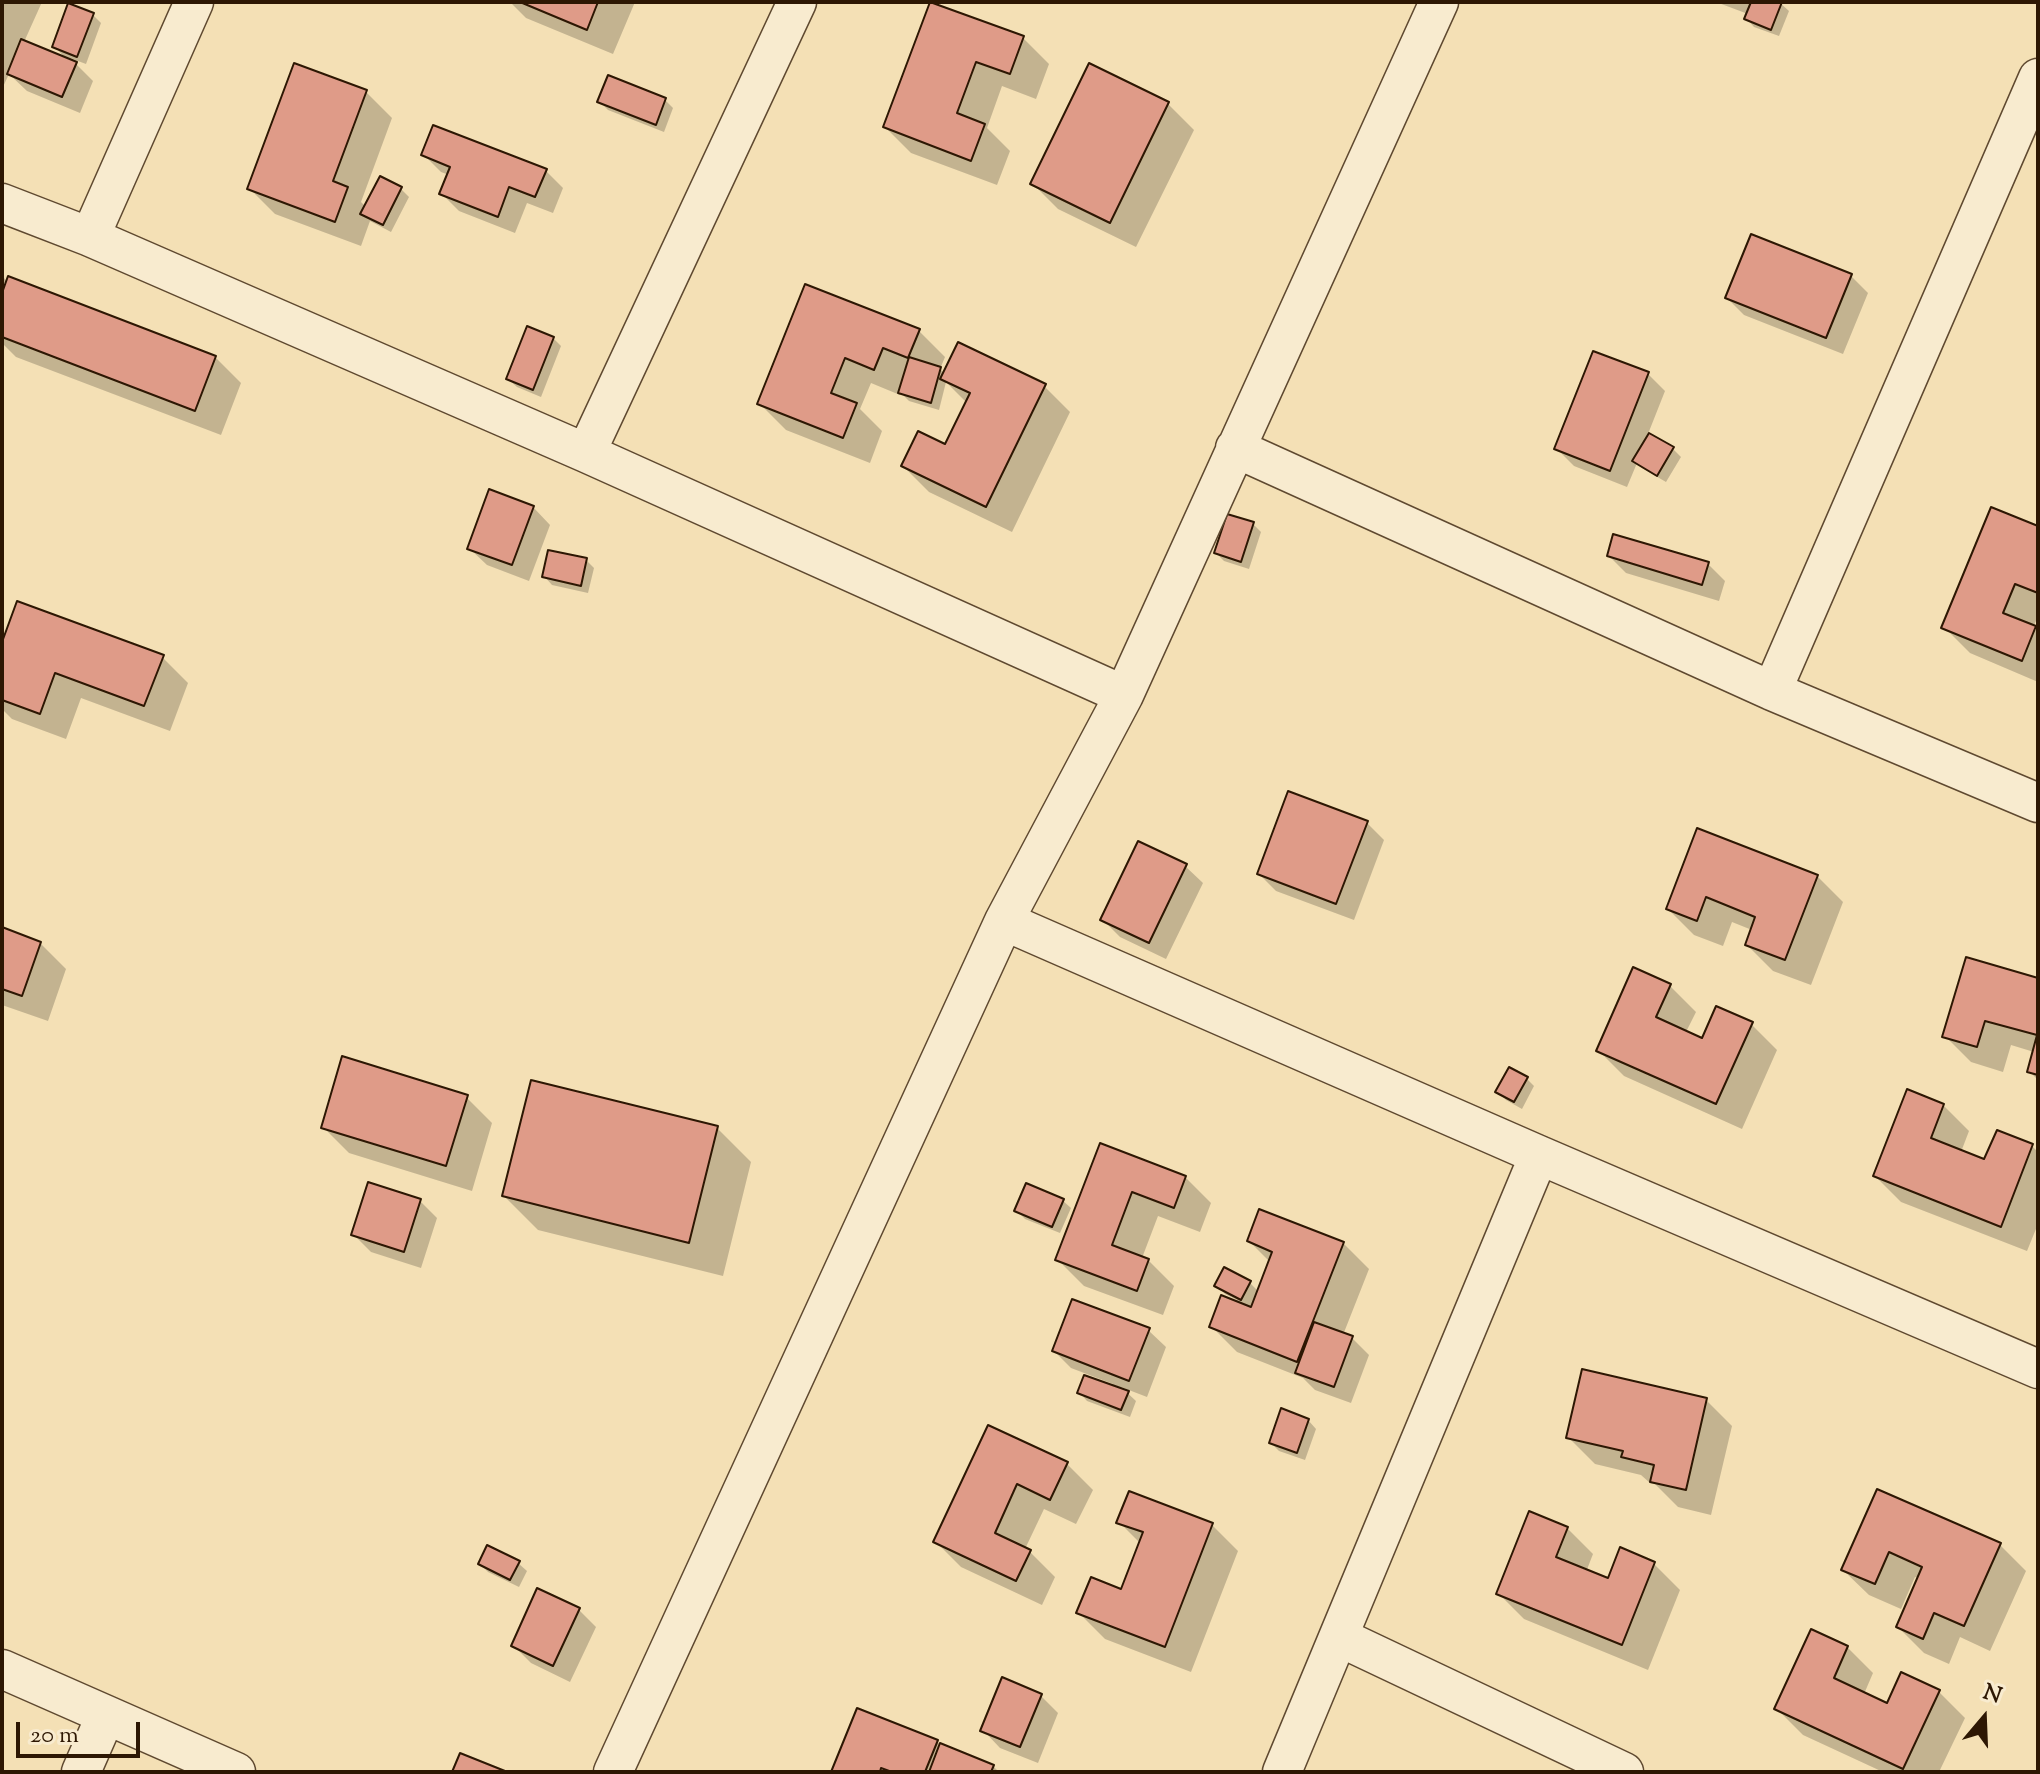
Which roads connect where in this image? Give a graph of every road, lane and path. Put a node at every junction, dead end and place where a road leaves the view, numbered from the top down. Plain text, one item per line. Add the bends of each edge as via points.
1 (194, 2) edge
2 (797, 2) edge
3 (1439, 2) edge
4 (2038, 78) edge
5 (2, 203) edge
6 (90, 237) junction
7 (1235, 448) junction
8 (586, 453) junction
9 (1772, 691) junction
10 (1124, 695) junction
11 (2038, 803) edge
12 (1004, 921) junction
13 (1539, 1155) junction
14 (2038, 1369) edge
15 (1339, 1637) junction
16 (2, 1669) edge
17 (106, 1715) junction
18 (81, 1772) edge
19 (236, 1772) edge
20 (613, 1772) edge
21 (1282, 1772) edge
22 (1624, 1772) edge

1 - 6 street
2 - 8 street
3 - 7 street
4 - 9 street
5 - 6 street
6 - 8 street
7 - 9 street
7 - 10 street
8 - 10 street
9 - 11 street
10 - 12 street
12 - 13 street
12 - 20 street
13 - 14 street
13 - 15 street
15 - 21 street
15 - 22 street
16 - 17 street
17 - 18 street
17 - 19 street

